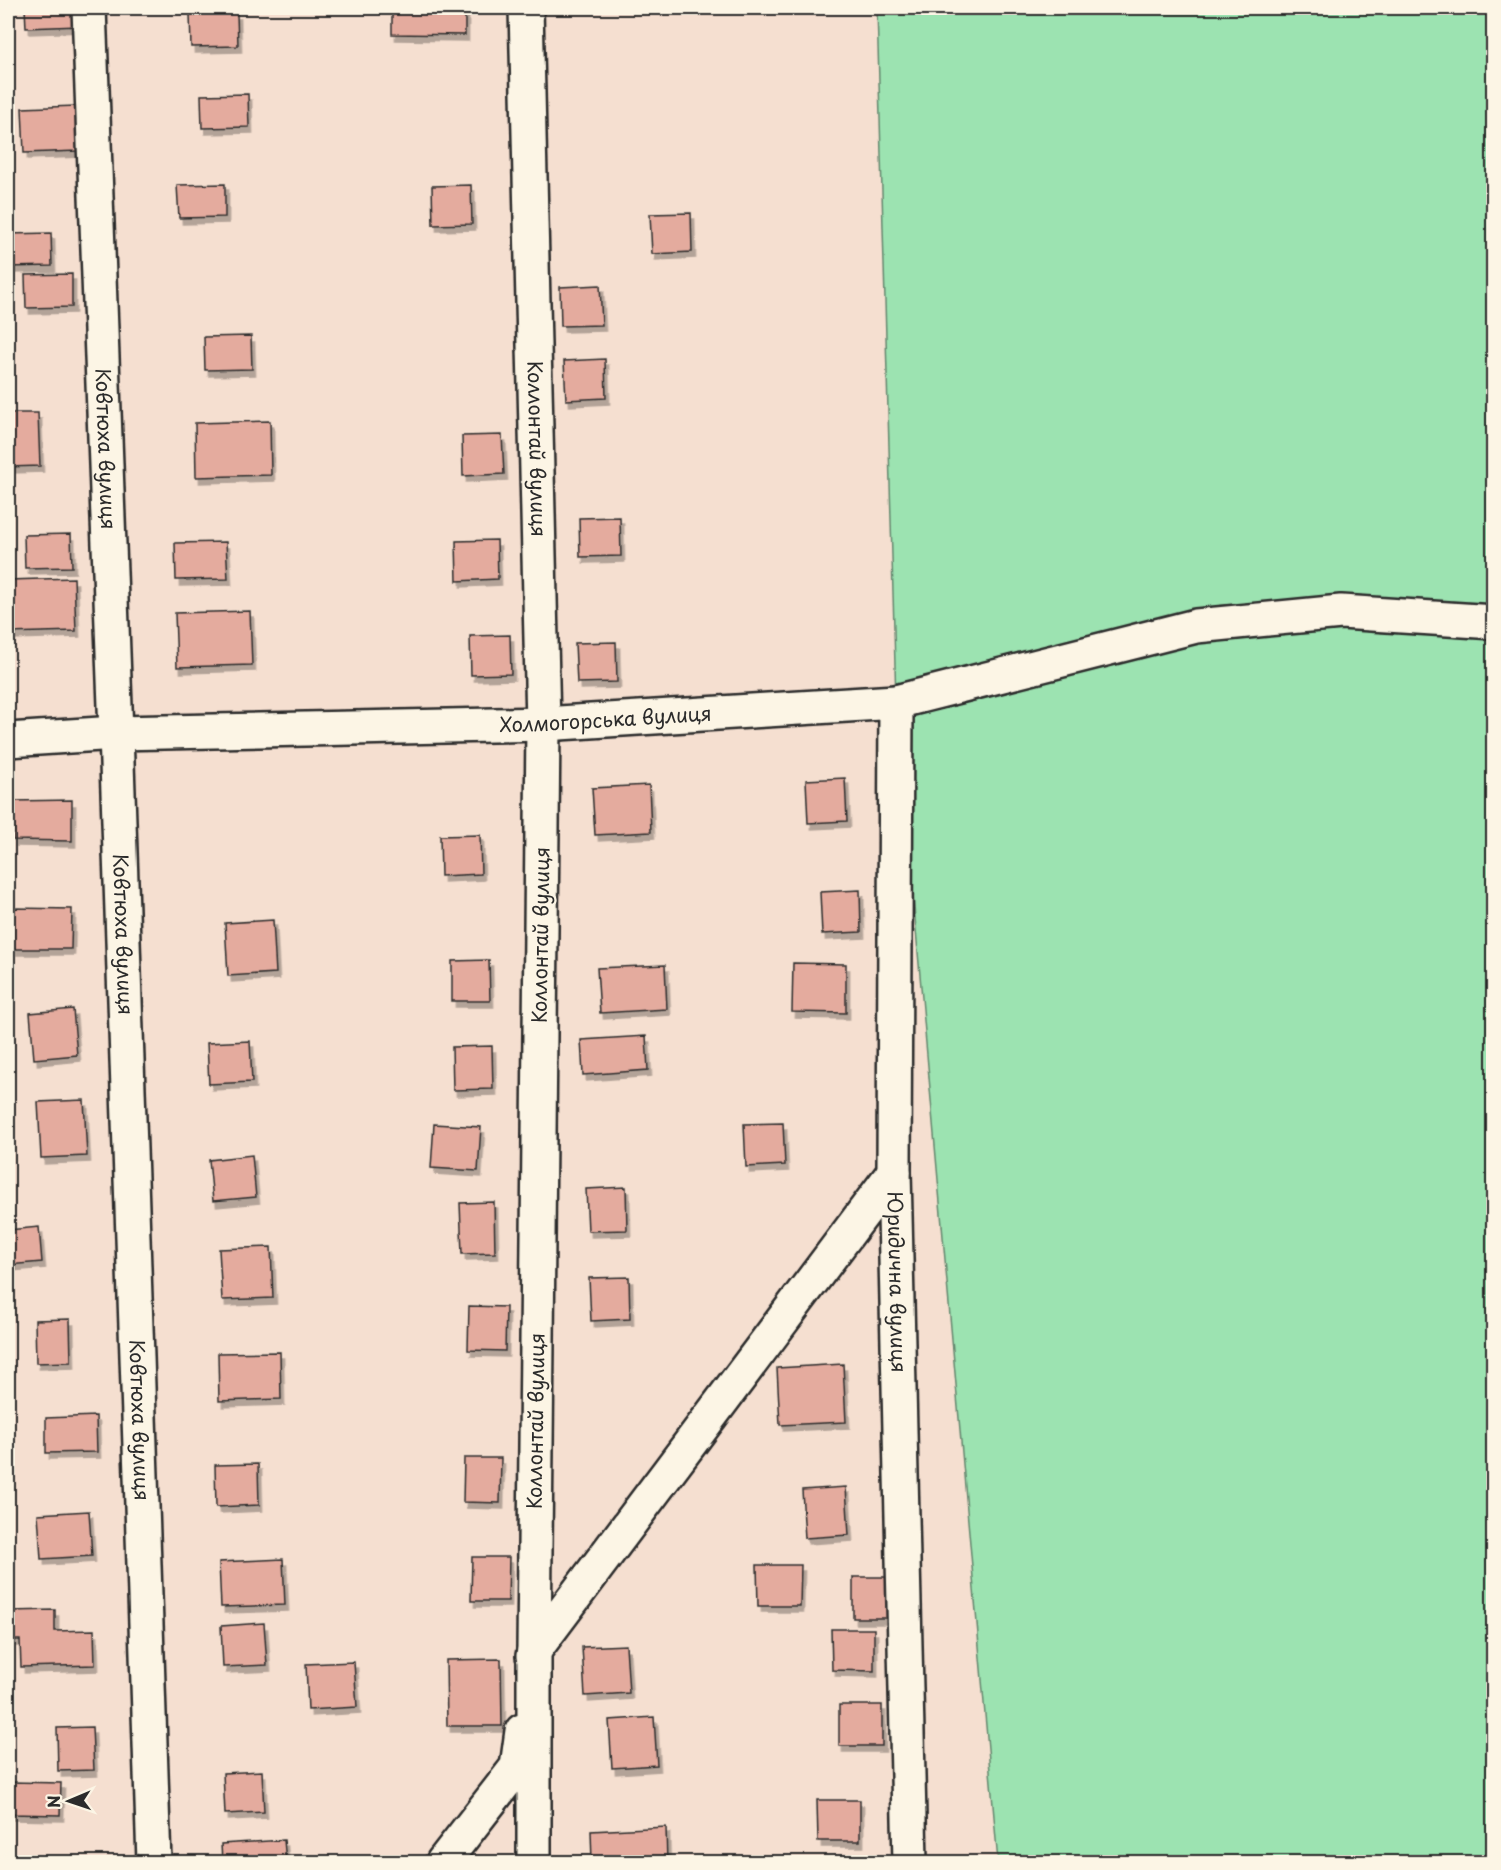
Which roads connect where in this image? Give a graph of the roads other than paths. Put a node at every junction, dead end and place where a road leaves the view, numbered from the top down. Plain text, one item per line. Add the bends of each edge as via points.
1 (89, 8) edge
2 (526, 8) edge
3 (1494, 622) edge
4 (897, 702) junction
5 (543, 724) junction
6 (116, 733) junction
7 (8, 740) edge
8 (894, 1172) junction
9 (534, 1651) junction
10 (154, 1863) edge
11 (443, 1863) edge
12 (534, 1863) edge
13 (910, 1863) edge

1 - 6 street, Ковтюха вулиця
2 - 5 street, Коллонтай вулиця
3 - 4 street, Холмогорська вулиця via 1341,612 1196,626
4 - 5 street, Холмогорська вулиця
4 - 8 street, Юридична вулиця
5 - 6 street, Холмогорська вулиця
5 - 9 street, Коллонтай вулиця
6 - 7 street, Холмогорська вулиця
6 - 10 street, Ковтюха вулиця
8 - 9 street
8 - 13 street, Юридична вулиця
9 - 11 street via 517,1767
9 - 12 street, Коллонтай вулиця

